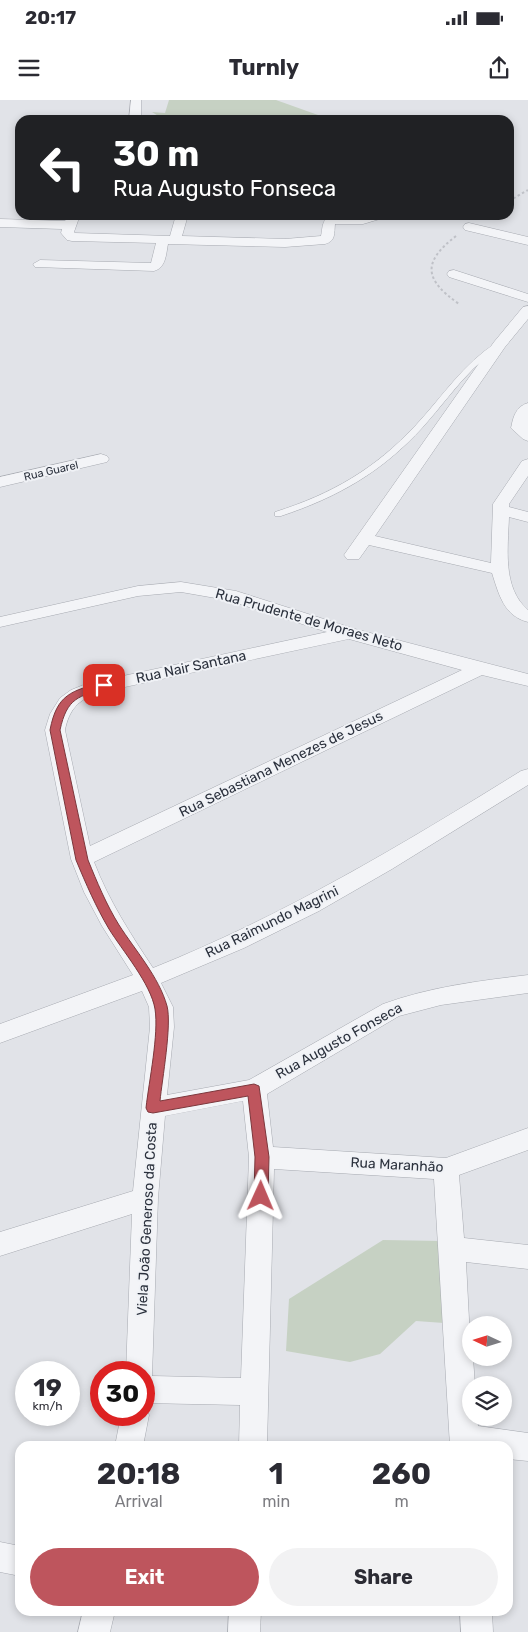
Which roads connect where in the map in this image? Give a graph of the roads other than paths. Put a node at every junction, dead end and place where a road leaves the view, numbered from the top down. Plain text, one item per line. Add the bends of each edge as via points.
1 (136, 100) edge
2 (135, 115) edge
3 (72, 220) edge
4 (179, 220) edge
5 (332, 220) edge
6 (332, 220) edge
7 (363, 220) edge
8 (0, 223) edge
9 (469, 228) road end
10 (169, 240) junction
11 (528, 241) edge
12 (40, 264) dead end
13 (454, 274) dead end
14 (528, 298) edge
15 (528, 310) edge
16 (499, 345) junction
17 (528, 408) edge
18 (528, 436) edge
19 (101, 459) dead end
20 (528, 464) edge
21 (0, 482) edge
22 (500, 510) junction
23 (278, 514) dead end
24 (528, 517) edge
25 (366, 539) junction
26 (353, 555) dead end
27 (499, 570) junction
28 (528, 617) edge
29 (0, 622) edge
30 (349, 632) junction
31 (480, 669) junction
32 (528, 680) edge
33 (528, 776) edge
34 (82, 860) junction
35 (148, 979) junction
36 (528, 984) edge
37 (0, 1034) edge
38 (254, 1090) junction
39 (153, 1108) junction
40 (528, 1139) edge
41 (262, 1157) junction
42 (446, 1169) junction
43 (145, 1198) junction
44 (0, 1244) edge
45 (451, 1248) junction
46 (528, 1257) edge
47 (140, 1361) edge
48 (155, 1389) edge
49 (255, 1392) junction
50 (133, 1426) edge
51 (130, 1441) edge
52 (253, 1441) edge
53 (464, 1441) edge
54 (513, 1446) edge
55 (528, 1447) edge
56 (0, 1557) edge
57 (15, 1561) edge
58 (98, 1616) edge
59 (245, 1616) edge
60 (476, 1616) edge
61 (94, 1632) edge
62 (244, 1632) edge
63 (477, 1632) edge

1 - 2 street
3 - 8 street
3 - 10 street via 67,233 72,237
4 - 10 street
5 - 10 street via 328,237 320,241
6 - 7 street
9 - 11 street
10 - 12 street via 154,267
13 - 14 street
15 - 16 street
16 - 23 lane via 470,365 408,438 371,471 328,496
16 - 25 street
17 - 18 street via 518,422 519,428
19 - 21 street, Rua Guarel
20 - 22 street via 503,499
22 - 24 street
22 - 27 street
25 - 26 street
25 - 27 street
27 - 28 street via 512,605
29 - 30 street, Rua Prudente de Moraes Neto via 138,591 181,588 230,595
30 - 31 street, Rua Prudente de Moraes Neto
30 - 34 street, Rua Nair Santana via 99,687 79,692 68,701 59,712 55,730
31 - 32 street, Rua Prudente de Moraes Neto
31 - 34 street, Rua Sebastiana Menezes de Jesus
33 - 35 street, Rua Raimundo Magrini via 396,858 305,908 236,942
34 - 35 street, Rua Nair Santana via 113,926
35 - 37 street, Rua Raimundo Magrini
35 - 39 street, Viela João Generoso da Costa via 161,1007 162,1027
36 - 38 street, Rua Augusto Fonseca via 410,1002
38 - 39 street, Rua Augusto Fonseca
38 - 41 street
39 - 43 street, Viela João Generoso da Costa
40 - 42 street, Rua Maranhão
41 - 42 street, Rua Maranhão
41 - 49 street
42 - 45 street
43 - 44 street
43 - 47 street, Viela João Generoso da Costa
45 - 46 street
45 - 53 street
48 - 49 street
49 - 52 street
50 - 51 street
54 - 55 street
56 - 57 street
58 - 61 street
59 - 62 street
60 - 63 street

